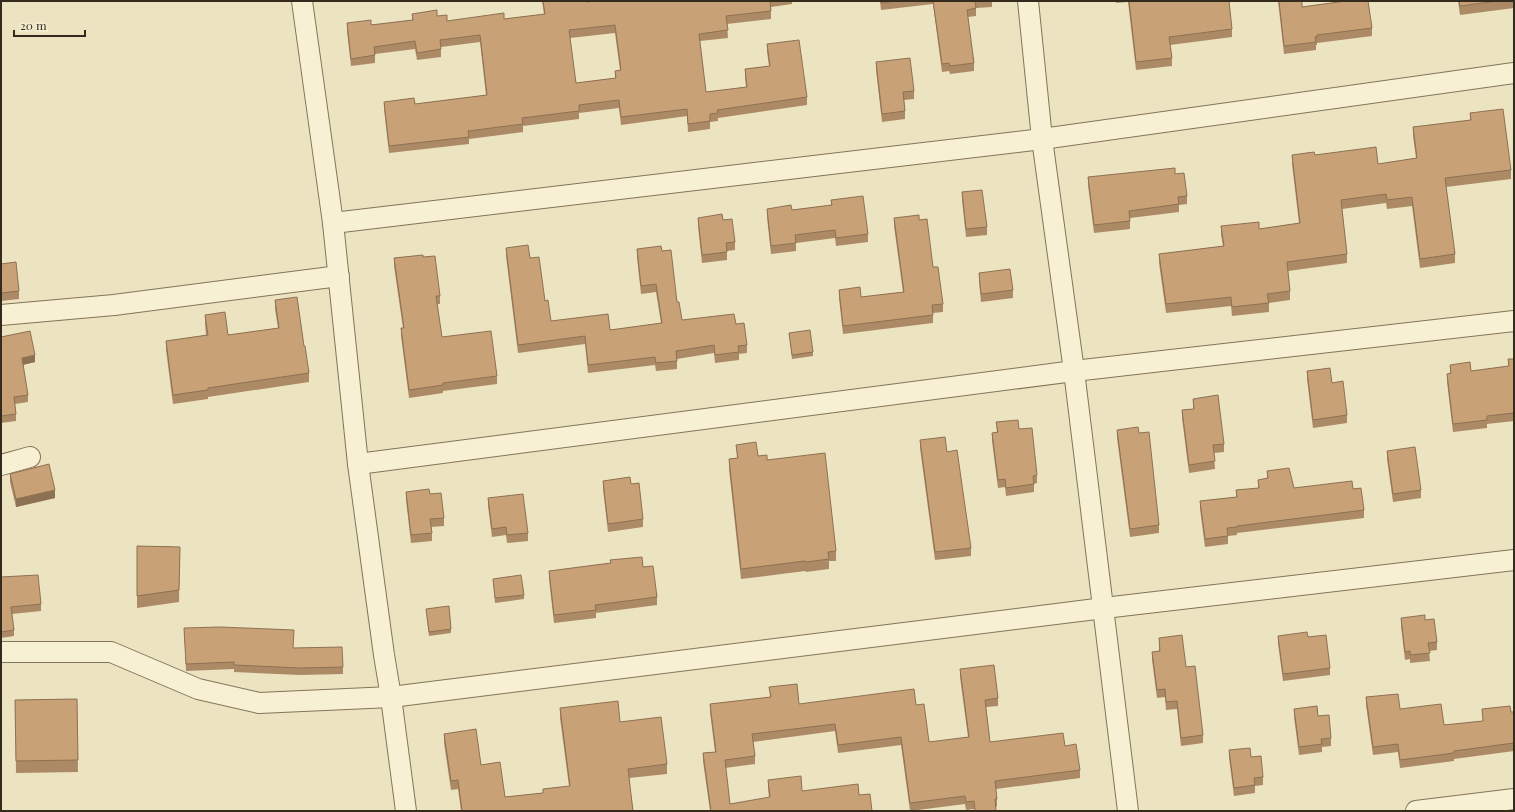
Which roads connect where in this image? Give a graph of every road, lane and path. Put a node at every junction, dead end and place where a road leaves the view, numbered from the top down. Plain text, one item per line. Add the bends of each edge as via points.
1 (302, 1) edge
2 (1028, 1) edge
3 (1514, 73) edge
4 (1042, 139) junction
5 (333, 223) junction
6 (338, 276) junction
7 (1, 315) edge
8 (1514, 321) edge
9 (1074, 371) junction
10 (30, 457) dead end
11 (358, 464) junction
12 (1, 465) edge
13 (1514, 560) edge
14 (1104, 608) junction
15 (1, 652) edge
16 (391, 697) junction
17 (1514, 799) edge
18 (406, 811) edge
19 (1128, 811) edge
20 (1416, 811) edge

1 - 5 street
2 - 4 street
3 - 4 street
4 - 5 street
4 - 9 street
5 - 6 street
6 - 7 street via 114,305
6 - 11 street
8 - 9 street
9 - 11 street
9 - 14 street
10 - 12 street
11 - 16 street
13 - 14 street
14 - 16 street
14 - 19 street
15 - 16 street via 111,652 198,689 259,703
16 - 18 street
17 - 20 street

